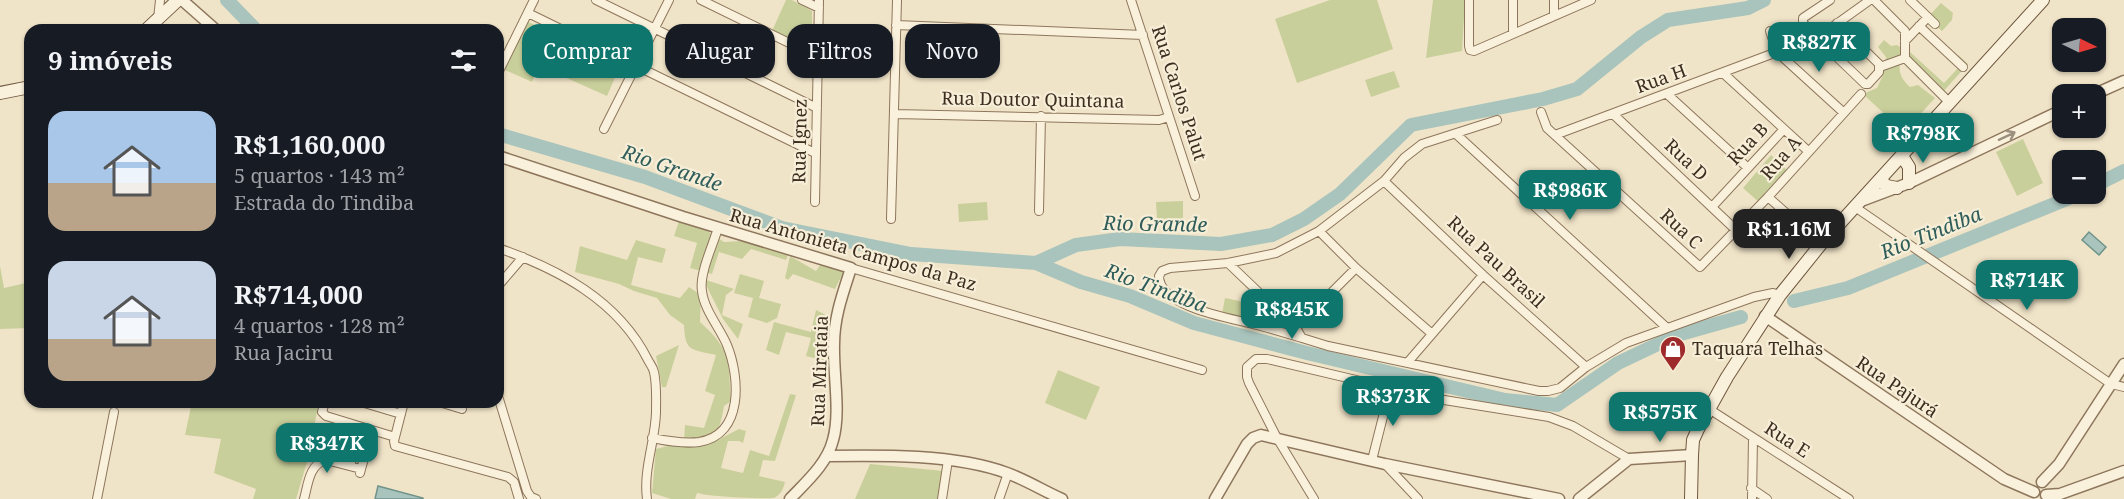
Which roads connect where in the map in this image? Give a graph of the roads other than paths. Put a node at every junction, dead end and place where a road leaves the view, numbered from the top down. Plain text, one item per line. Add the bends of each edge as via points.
1 (160, 0) edge
2 (180, 0) edge
3 (534, 0) edge
4 (596, 0) edge
5 (669, 0) edge
6 (701, 0) edge
7 (802, 0) edge
8 (897, 0) edge
9 (1131, 0) edge
10 (1469, 0) edge
11 (1513, 0) edge
12 (1554, 0) edge
13 (1591, 0) edge
14 (1830, 0) edge
15 (1872, 0) edge
16 (1910, 0) edge
17 (2043, 0) edge
18 (819, 4) edge
19 (528, 13) junction
20 (1554, 16) junction
21 (1928, 17) junction
22 (158, 20) junction
23 (1837, 23) junction
24 (153, 24) edge
25 (209, 24) edge
26 (551, 24) edge
27 (819, 24) edge
28 (1935, 24) dead end
29 (896, 25) junction
30 (1919, 26) junction
31 (656, 28) junction
32 (1770, 32) dead end
33 (653, 34) edge
34 (1513, 34) junction
35 (1143, 35) junction
36 (1817, 38) junction
37 (787, 42) edge
38 (1904, 42) junction
39 (1778, 52) junction
40 (1905, 58) junction
41 (504, 61) edge
42 (1880, 67) junction
43 (1963, 67) dead end
44 (653, 73) edge
45 (1723, 74) junction
46 (630, 78) edge
47 (818, 78) edge
48 (2124, 81) edge
49 (24, 88) edge
50 (2106, 89) edge
51 (0, 93) edge
52 (1667, 93) junction
53 (1861, 94) dead end
54 (1949, 102) junction
55 (817, 108) junction
56 (1541, 112) dead end
57 (1844, 113) junction
58 (895, 114) junction
59 (1612, 114) junction
60 (2052, 115) edge
61 (1041, 116) junction
62 (1169, 117) junction
63 (1497, 120) dead end
64 (604, 129) dead end
65 (1784, 129) junction
66 (1456, 134) junction
67 (1555, 135) junction
68 (1808, 151) junction
69 (815, 153) junction
70 (1902, 156) junction
71 (504, 158) edge
72 (1748, 168) junction
73 (1881, 180) junction
74 (1384, 181) junction
75 (1903, 186) junction
76 (1195, 196) dead end
77 (1768, 197) junction
78 (815, 202) dead end
79 (1858, 204) junction
80 (1712, 207) junction
81 (1039, 211) dead end
82 (891, 219) dead end
83 (717, 228) junction
84 (1319, 231) junction
85 (1737, 231) junction
86 (1821, 244) junction
87 (504, 250) edge
88 (524, 257) junction
89 (1228, 263) junction
90 (1700, 267) joint
91 (851, 268) junction
92 (1356, 268) junction
93 (1483, 275) junction
94 (504, 279) edge
95 (1780, 295) junction
96 (1765, 316) junction
97 (1667, 327) junction
98 (1296, 328) junction
99 (1431, 333) junction
100 (1302, 338) junction
101 (1408, 362) junction
102 (2124, 364) edge
103 (1586, 367) junction
104 (1202, 370) dead end
105 (2112, 384) junction
106 (2124, 387) edge
107 (1390, 389) junction
108 (323, 408) edge
109 (381, 408) edge
110 (402, 408) edge
111 (502, 408) edge
112 (1709, 409) junction
113 (114, 412) dead end
114 (401, 414) junction
115 (395, 437) junction
116 (652, 438) junction
117 (1277, 438) junction
118 (1753, 438) junction
119 (355, 448) dead end
120 (366, 451) dead end
121 (1692, 455) junction
122 (826, 456) junction
123 (1629, 459) junction
124 (948, 460) junction
125 (1372, 460) junction
126 (1385, 464) junction
127 (350, 466) junction
128 (2124, 471) edge
129 (1008, 473) junction
130 (1751, 488) junction
131 (2040, 491) edge
132 (97, 499) edge
133 (304, 499) edge
134 (519, 499) edge
135 (536, 499) edge
136 (647, 499) edge
137 (790, 499) edge
138 (942, 499) edge
139 (999, 499) edge
140 (1062, 499) edge
141 (1215, 499) edge
142 (1314, 499) edge
143 (1418, 499) edge
144 (1558, 499) edge
145 (1579, 499) edge
146 (1691, 499) edge
147 (1752, 499) edge
148 (1767, 499) edge
149 (1849, 499) edge

1 - 22 street
2 - 22 main road
2 - 25 street
3 - 19 street
4 - 31 street
5 - 31 street
6 - 37 street
7 - 18 street, Rua Ignez
8 - 29 street
9 - 35 street, Rua Carlos Palut
10 - 34 street via 1470,50 1476,51
11 - 34 street
12 - 20 street
13 - 20 street
14 - 36 street via 1803,18
15 - 23 street
15 - 38 street via 1903,28
16 - 21 street
17 - 54 main road
18 - 27 street, Rua Ignez
19 - 26 street
19 - 41 street
20 - 34 street
21 - 28 street
21 - 30 street
22 - 24 main road
23 - 36 street
23 - 42 street
29 - 35 street
29 - 58 street
30 - 38 street
30 - 43 street
31 - 33 street
31 - 55 street
32 - 39 street
35 - 62 street, Rua Carlos Palut
36 - 42 street via 1865,84
38 - 40 street
39 - 45 street, Rua H
39 - 57 street
40 - 42 street
40 - 54 street
44 - 69 street
45 - 52 street, Rua H
45 - 65 street
46 - 64 street
47 - 55 street, Rua Ignez
48 - 50 street
49 - 51 main road
52 - 59 street, Rua H
52 - 72 street
53 - 57 street, Rua A
54 - 70 main road
55 - 69 street, Rua Ignez
56 - 67 street, Rua C via 1547,128
57 - 68 street, Rua A
58 - 61 street, Rua Doutor Quintana
58 - 82 street
59 - 67 street, Rua H
59 - 80 street, Rua D
75 -> 60 street
61 - 62 street, Rua Doutor Quintana via 1159,120
61 - 81 street
62 - 76 street, Rua Carlos Palut
63 - 66 street
65 - 68 street
65 - 72 street, Rua B
66 - 74 street via 1422,144
66 - 97 street
67 - 90 street, Rua C
68 - 77 street, Rua A
69 - 78 street, Rua Ignez
70 - 73 main road
70 - 75 main road via 1909,167
71 - 83 street, Rua Antonieta Campos da Paz
72 - 80 street, Rua B
73 - 75 main road via 1887,186
73 - 79 main road
74 - 84 street
74 - 93 street, Rua Pau Brasil
75 - 79 street
77 - 85 street, Rua A
77 - 86 street
79 - 86 main road
79 - 105 street via 1929,260
80 - 85 street, Rua D
83 - 91 street, Rua Antonieta Campos da Paz
83 - 116 street via 702,278 702,291 735,369 733,411 723,429 700,442
84 - 89 street via 1276,253
84 - 92 street
85 - 90 street, Rua A
86 - 95 main road
87 - 88 street
88 - 94 street
88 - 116 street via 578,284 608,307 635,336 654,370 656,416
89 - 98 street
89 - 100 street via 1170,268 1162,271 1159,280 1170,295 1200,311
91 - 104 street, Rua Antonieta Campos da Paz
91 - 122 street, Rua Mirataia via 835,329 835,428
92 - 98 street
92 - 99 street
93 - 99 street
93 - 103 street, Rua Pau Brasil
95 - 96 main road
95 - 97 street via 1754,297
96 - 112 main road
96 - 131 street, Rua Pajurá via 2013,484
97 - 103 street via 1626,343
98 - 100 street
99 - 101 street
100 - 101 street
101 - 103 street via 1539,391 1560,388
102 - 105 street
105 - 106 street
105 - 131 street
107 - 117 street via 1256,359 1247,367 1249,383
107 - 123 street via 1549,417 1573,426
107 - 125 street
108 - 115 street via 326,416
109 - 114 street
110 - 114 street
111 - 135 street via 527,491
112 - 118 street, Rua E
112 - 121 main road via 1695,436
113 - 132 street
114 - 115 street
115 - 134 street via 398,448 508,477 514,482
116 - 136 street
117 - 125 street
117 - 141 street via 1253,438
117 - 142 street
118 - 130 street
118 - 149 street, Rua E
119 - 127 street
120 - 127 street via 360,471
121 - 123 street
121 - 146 main road
122 - 124 street
122 - 137 street, Rua Mirataia
123 - 145 street
124 - 129 street
124 - 138 street
125 - 126 street
126 - 143 street
126 - 144 street
127 - 133 street via 321,461 310,476
128 - 131 street via 2060,494
129 - 139 street
129 - 140 street
130 - 147 street
130 - 148 street

